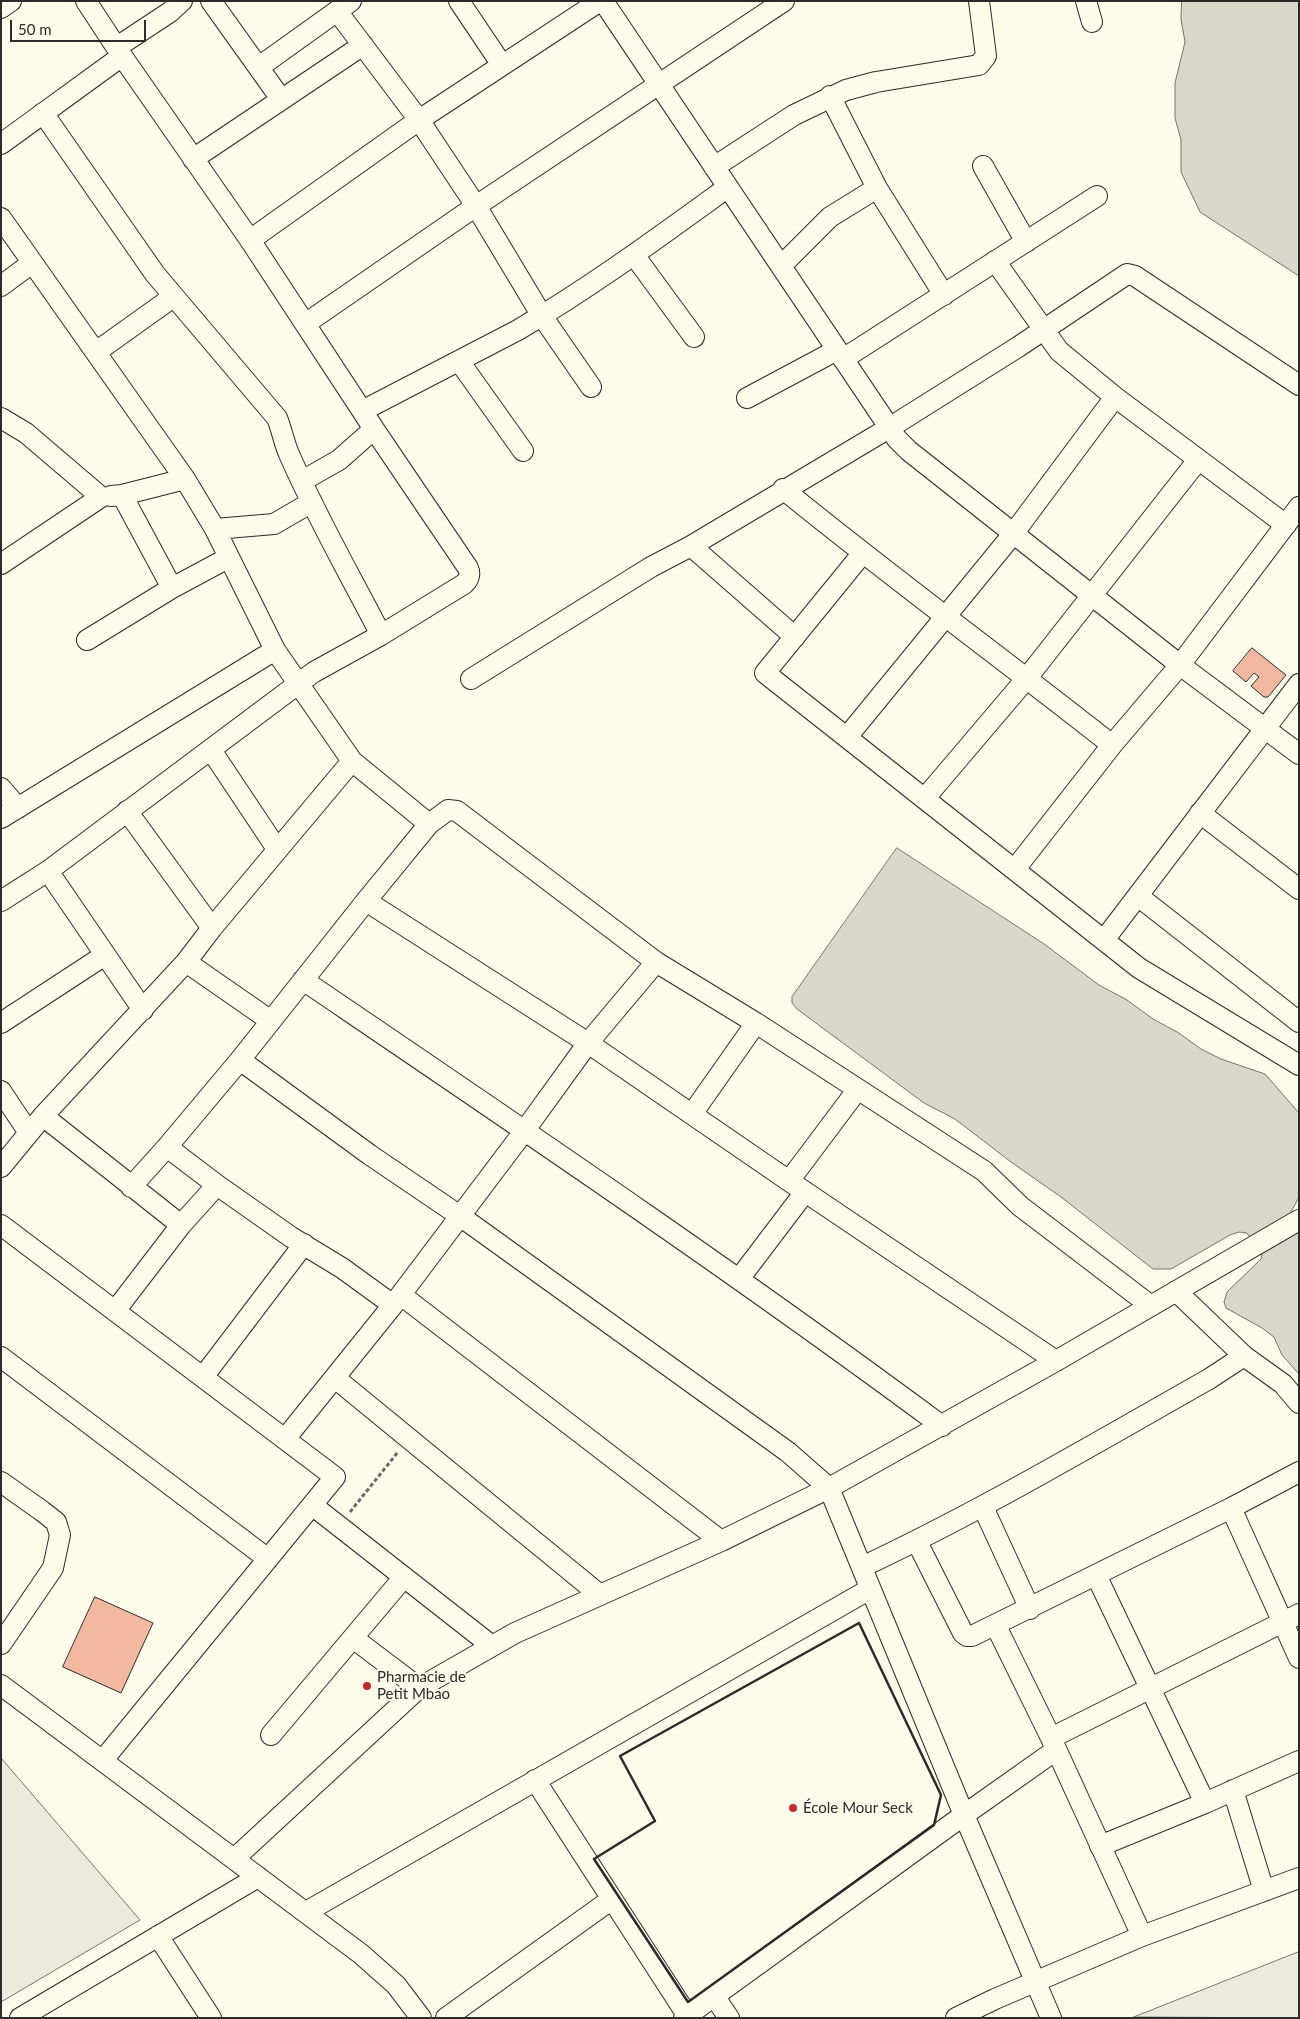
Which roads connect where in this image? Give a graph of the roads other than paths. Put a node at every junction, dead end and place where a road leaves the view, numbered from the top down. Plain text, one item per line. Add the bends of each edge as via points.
1 (11, 1) edge
2 (86, 1) edge
3 (182, 1) edge
4 (211, 1) edge
5 (459, 1) edge
6 (602, 1) edge
7 (784, 1) edge
8 (979, 1) edge
9 (1086, 1) edge
10 (344, 6) edge
11 (1, 8) edge
12 (1092, 22) dead end
13 (363, 45) junction
14 (119, 52) junction
15 (502, 65) junction
16 (259, 67) junction
17 (659, 85) junction
18 (830, 96) junction
19 (281, 99) junction
20 (43, 113) junction
21 (419, 120) junction
22 (1, 144) edge
23 (194, 159) junction
24 (983, 166) dead end
25 (714, 167) junction
26 (728, 187) junction
27 (877, 188) junction
28 (1097, 196) dead end
29 (476, 206) junction
30 (1, 218) edge
31 (250, 240) junction
32 (1026, 242) junction
33 (634, 255) junction
34 (995, 260) junction
35 (32, 263) junction
36 (781, 266) junction
37 (1, 286) edge
38 (944, 296) junction
39 (173, 297) junction
40 (542, 316) junction
41 (305, 324) junction
42 (1044, 330) junction
43 (694, 337) dead end
44 (96, 352) junction
45 (840, 355) junction
46 (458, 361) junction
47 (1299, 385) edge
48 (591, 387) dead end
49 (1114, 397) junction
50 (746, 398) dead end
51 (362, 411) junction
52 (1, 418) edge
53 (889, 428) junction
54 (374, 429) junction
55 (523, 451) dead end
56 (1198, 460) junction
57 (185, 479) junction
58 (302, 481) junction
59 (783, 489) junction
60 (122, 496) junction
61 (101, 497) junction
62 (312, 502) junction
63 (1299, 507) edge
64 (1286, 525) junction
65 (214, 529) junction
66 (1013, 534) junction
67 (691, 546) junction
68 (862, 554) junction
69 (228, 558) junction
70 (1, 564) edge
71 (172, 588) junction
72 (1092, 596) junction
73 (945, 615) junction
74 (381, 635) junction
75 (795, 637) junction
76 (87, 640) dead end
77 (275, 650) junction
78 (1180, 665) junction
79 (1027, 678) junction
80 (471, 679) dead end
81 (298, 684) junction
82 (1299, 684) edge
83 (1265, 729) junction
84 (847, 737) junction
85 (1112, 745) junction
86 (211, 750) junction
87 (1299, 754) edge
88 (352, 761) junction
89 (1, 788) edge
90 (925, 798) junction
91 (18, 808) junction
92 (127, 811) junction
93 (1200, 813) junction
94 (1, 818) edge
95 (430, 824) junction
96 (278, 849) junction
97 (1015, 869) junction
98 (48, 871) junction
99 (1299, 889) edge
100 (1138, 896) junction
101 (1, 900) edge
102 (366, 901) junction
103 (212, 928) junction
104 (1104, 940) junction
105 (105, 955) junction
106 (186, 962) junction
107 (656, 962) junction
108 (303, 980) junction
109 (143, 1010) junction
110 (271, 1021) junction
111 (1299, 1022) edge
112 (1, 1023) edge
113 (756, 1023) junction
114 (588, 1043) junction
115 (240, 1060) junction
116 (1299, 1065) edge
117 (858, 1089) junction
118 (1, 1091) edge
119 (692, 1114) junction
120 (43, 1116) junction
121 (525, 1130) junction
122 (29, 1134) junction
123 (167, 1147) junction
124 (1, 1167) edge
125 (217, 1185) junction
126 (131, 1187) junction
127 (797, 1187) junction
128 (460, 1216) junction
129 (1299, 1220) edge
130 (1, 1225) edge
131 (181, 1226) junction
132 (304, 1244) junction
133 (739, 1279) junction
134 (1176, 1291) junction
135 (397, 1300) junction
136 (1151, 1306) junction
137 (115, 1311) junction
138 (1244, 1356) junction
139 (1, 1357) edge
140 (1056, 1361) junction
141 (203, 1377) junction
142 (335, 1378) junction
143 (1299, 1403) edge
144 (942, 1426) junction
145 (285, 1439) junction
146 (1299, 1472) edge
147 (1, 1482) edge
148 (829, 1488) junction
149 (312, 1505) junction
150 (983, 1507) junction
151 (1231, 1508) junction
152 (721, 1541) junction
153 (916, 1542) junction
154 (268, 1559) junction
155 (862, 1567) junction
156 (1096, 1575) junction
157 (404, 1577) junction
158 (870, 1589) junction
159 (600, 1595) junction
160 (1030, 1609) junction
161 (1290, 1618) edge
162 (996, 1626) junction
163 (353, 1638) junction
164 (1, 1644) edge
165 (492, 1646) junction
166 (1299, 1658) edge
167 (1, 1685) edge
168 (419, 1688) junction
169 (1152, 1689) junction
170 (271, 1735) dead end
171 (1054, 1744) junction
172 (103, 1760) junction
173 (1299, 1761) edge
174 (535, 1780) junction
175 (1233, 1790) junction
176 (1205, 1803) junction
177 (964, 1815) junction
178 (1100, 1846) junction
179 (234, 1860) junction
180 (258, 1877) junction
181 (1299, 1878) edge
182 (1264, 1891) junction
183 (612, 1899) junction
184 (306, 1912) junction
185 (158, 1936) junction
186 (1142, 1936) junction
187 (1036, 1981) junction
188 (714, 1996) junction
189 (31, 2015) edge
190 (686, 2016) edge
191 (211, 2018) edge
192 (421, 2018) edge
193 (446, 2018) edge
194 (729, 2018) edge
195 (956, 2018) edge
196 (1051, 2018) edge

1 - 11 street
2 - 14 street
3 - 14 street
4 - 16 street
5 - 15 street
6 - 15 street
6 - 17 street
7 - 17 street
8 - 18 street via 986,56 979,65 857,86
9 - 12 street
10 - 13 street
10 - 16 street
13 - 19 street
13 - 21 street
14 - 20 street
14 - 23 street
15 - 21 street
16 - 19 street
17 - 25 street
17 - 29 street
18 - 25 street via 794,115
18 - 27 street
19 - 23 street
20 - 22 street
20 - 39 street
21 - 29 street
21 - 31 street
23 - 31 street
24 - 32 street
25 - 26 street
26 - 33 street
26 - 36 street
27 - 36 street via 830,218
27 - 38 street
28 - 32 street
29 - 40 street
29 - 41 street
30 - 35 street
31 - 41 street
32 - 34 street
33 - 40 street
33 - 43 street
34 - 38 street
34 - 42 street
35 - 37 street
35 - 44 street
36 - 45 street
38 - 45 street
39 - 44 street
39 - 58 street via 277,418 288,453
40 - 46 street
40 - 48 street
41 - 51 street
42 - 47 street via 1130,274
42 - 49 street via 1058,351
42 - 53 street
44 - 57 street
45 - 50 street
45 - 53 street
46 - 51 street
46 - 55 street
49 - 56 street
49 - 66 street
51 - 54 street
52 - 61 street via 26,432
53 - 59 street
53 - 66 street via 909,451
54 - 58 street via 339,460
54 - 74 street via 468,568 470,576 464,584
56 - 64 street
56 - 72 street
57 - 60 street
57 - 65 street
58 - 62 street
59 - 67 street
59 - 68 street
60 - 61 street
60 - 71 street
61 - 70 street
62 - 65 street via 274,524
62 - 74 street
63 - 64 street
64 - 78 street
65 - 69 street
66 - 72 street
66 - 73 street
67 - 75 street
67 - 80 street via 651,566
68 - 73 street
68 - 75 street
69 - 71 street
69 - 77 street
71 - 76 street
72 - 78 street
72 - 79 street
73 - 79 street
73 - 84 street
74 - 81 street
75 - 84 street via 765,673
77 - 81 street
77 - 91 street
78 - 83 street
78 - 85 street
79 - 85 street
79 - 90 street
81 - 86 street
81 - 88 street
82 - 83 street
83 - 87 street
83 - 93 street
84 - 90 street
85 - 97 street
86 - 92 street
86 - 96 street
88 - 95 street
88 - 96 street
89 - 91 street
90 - 97 street
91 - 94 street
92 - 98 street
92 - 103 street
93 - 99 street
93 - 100 street
95 - 102 street
95 - 107 street via 448,810 457,811
96 - 103 street
97 - 104 street
98 - 101 street
98 - 105 street
100 - 104 street
100 - 111 street
102 - 108 street
102 - 114 street
103 - 106 street
104 - 116 street via 1139,968
105 - 109 street
105 - 112 street
106 - 109 street
106 - 110 street
107 - 113 street
107 - 114 street
108 - 110 street
108 - 121 street
109 - 120 street
110 - 115 street
113 - 117 street
113 - 119 street
114 - 119 street
114 - 121 street
115 - 123 street
115 - 128 street via 370,1156
117 - 127 street
117 - 136 street via 984,1172 1020,1206
118 - 122 street
119 - 127 street
120 - 122 street
120 - 126 street
121 - 128 street
121 - 133 street
122 - 124 street
123 - 125 street
123 - 126 street
125 - 131 street
125 - 132 street
126 - 131 street
127 - 133 street
127 - 140 street
128 - 135 street
128 - 148 street via 788,1452
129 - 134 street
130 - 137 street
131 - 137 street
132 - 135 street
132 - 141 street
133 - 144 street
134 - 136 street
134 - 138 street
135 - 142 street
135 - 152 street
136 - 140 street
137 - 141 street
138 - 143 street via 1283,1384
138 - 150 street
139 - 154 street
140 - 144 street
141 - 145 street
142 - 145 street
142 - 159 street
144 - 148 street
145 - 149 street via 336,1477
146 - 151 street
147 - 164 street via 56,1522 60,1535 53,1568
148 - 152 street
148 - 155 street
149 - 154 street
149 - 157 street
150 - 153 street
150 - 160 street
151 - 156 street
151 - 161 street
152 - 159 street
153 - 155 street
153 - 162 street via 963,1633 972,1636
154 - 172 street
155 - 158 street
156 - 160 street
156 - 169 street
157 - 163 street
157 - 165 street
158 - 174 street
158 - 177 street
159 - 165 street
160 - 162 street
161 - 166 street
161 - 169 street
162 - 171 street
163 - 168 street
163 - 170 street
165 - 168 street
167 - 172 street
168 - 179 street
169 - 171 street
169 - 176 street
171 - 177 street
171 - 178 street
172 - 179 street
173 - 175 street
174 - 183 street
174 - 184 street
175 - 176 street
175 - 182 street
176 - 178 street
177 - 187 street
177 - 188 street
178 - 186 street
179 - 180 street
180 - 184 street
180 - 185 street
181 - 182 street
182 - 186 street
183 - 190 street
183 - 193 street
184 - 192 street via 381,1971
185 - 189 street
185 - 191 street
186 - 187 street
187 - 195 street
187 - 196 street
188 - 190 street
188 - 194 street

